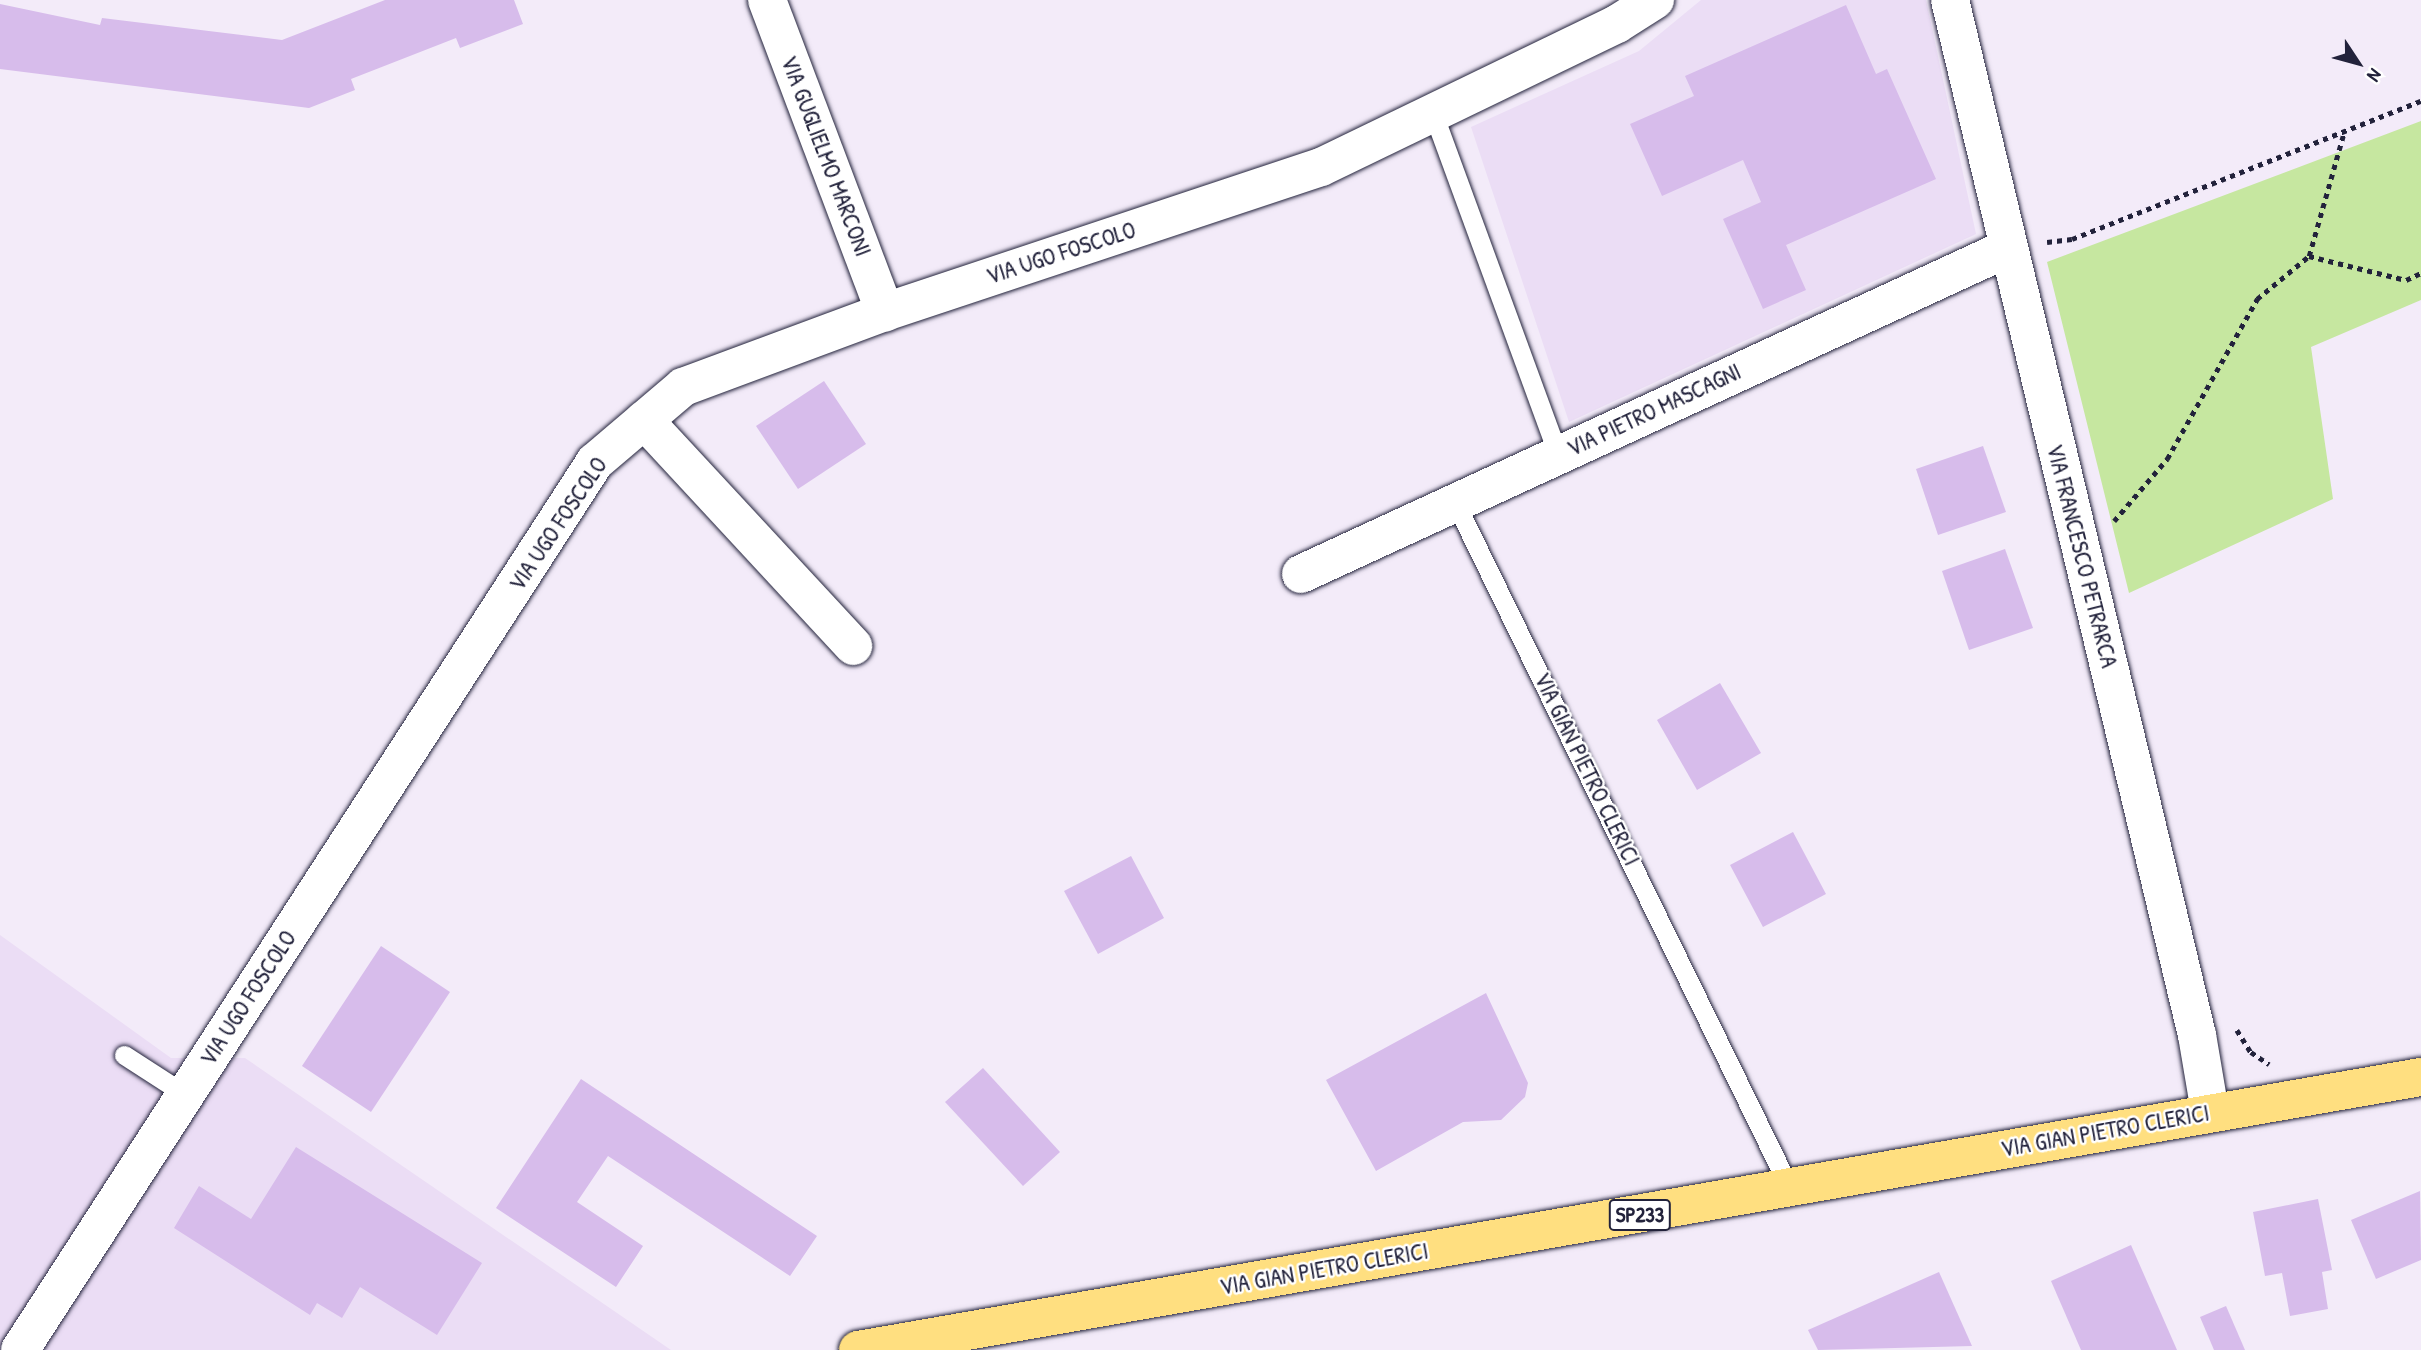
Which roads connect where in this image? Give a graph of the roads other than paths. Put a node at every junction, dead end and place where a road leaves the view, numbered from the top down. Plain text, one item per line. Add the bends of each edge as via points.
1 (768, 0) edge
2 (1655, 0) edge
3 (1950, 0) edge
4 (1614, 12) edge
5 (1433, 113) junction
6 (2008, 247) junction
7 (885, 312) junction
8 (644, 420) junction
9 (1558, 454) junction
10 (1455, 502) junction
11 (1301, 574) dead end
12 (853, 646) dead end
13 (124, 1055) dead end
14 (2421, 1077) edge
15 (186, 1095) junction
16 (2210, 1112) junction
17 (1790, 1189) junction
18 (66, 1285) junction
19 (20, 1350) edge
20 (50, 1350) edge
21 (858, 1350) edge

1 - 7 street, VIA GUGLIELMO MARCONI
2 - 4 street, VIA UGO FOSCOLO
3 - 6 street, VIA FRANCESCO PETRARCA
4 - 5 street, VIA UGO FOSCOLO
5 - 7 street, VIA UGO FOSCOLO via 1321,167
5 - 9 lane
6 - 9 street, VIA PIETRO MASCAGNI
6 - 16 street, VIA FRANCESCO PETRARCA via 2194,1022
7 - 8 street, VIA UGO FOSCOLO via 683,387
8 - 12 street
8 - 15 street, VIA UGO FOSCOLO via 595,462
9 - 10 street, VIA PIETRO MASCAGNI
10 - 11 street, VIA PIETRO MASCAGNI
10 - 17 lane, VIA GIAN PIETRO CLERICI
13 - 15 lane
14 - 16 main road, VIA GIAN PIETRO CLERICI / SP233
15 - 18 street, VIA UGO FOSCOLO
16 - 17 main road, VIA GIAN PIETRO CLERICI / SP233
17 - 21 main road, VIA GIAN PIETRO CLERICI / SP233
18 - 19 street, VIA UGO FOSCOLO
18 - 20 street

